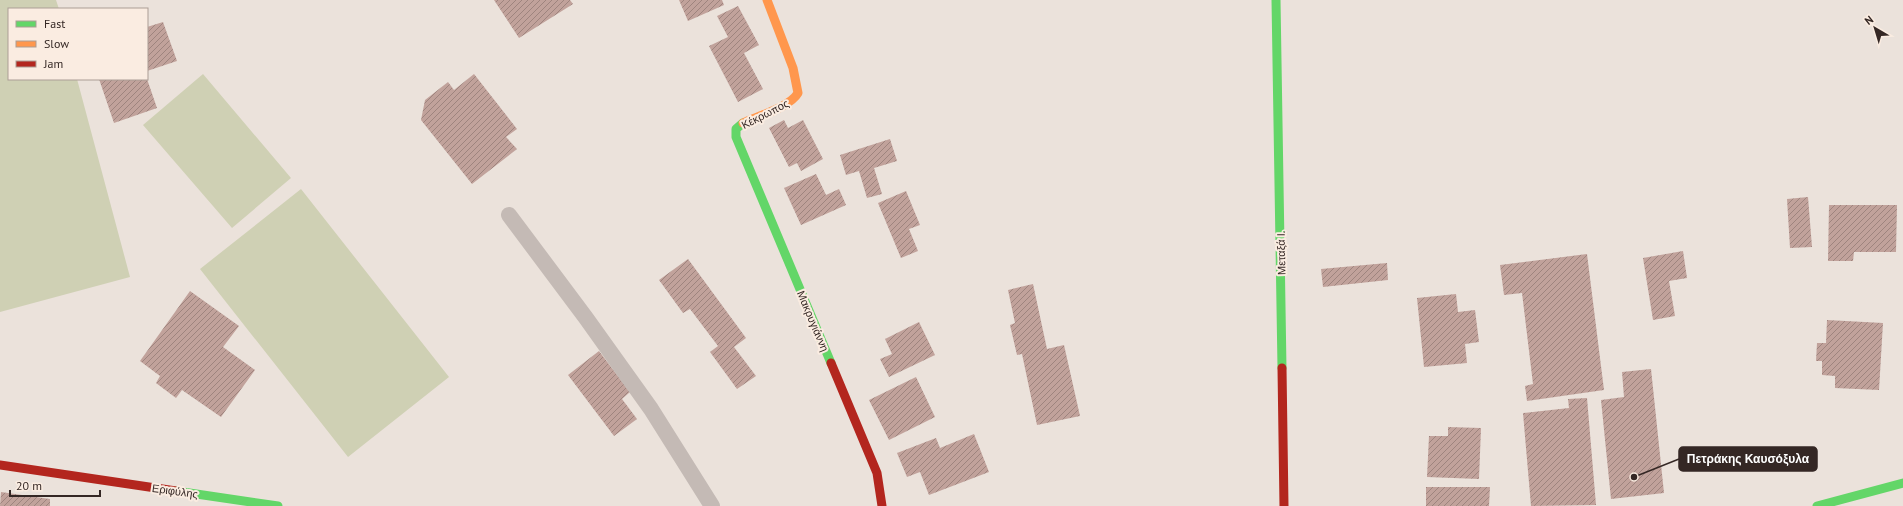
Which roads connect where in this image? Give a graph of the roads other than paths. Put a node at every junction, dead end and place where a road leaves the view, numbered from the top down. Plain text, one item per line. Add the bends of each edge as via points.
1 (767, 0) edge
2 (1276, 0) edge
3 (736, 138) joint
4 (509, 215) dead end
5 (0, 464) edge
6 (1903, 483) edge
7 (278, 506) edge
8 (712, 506) edge
9 (882, 506) edge
10 (1284, 506) edge
11 (1817, 506) edge

1 - 3 street, Κέκρωπος via 798,87 795,98 741,124 736,129
2 - 10 street, Μεταξά Ι.
3 - 9 street, Μακρυγιάννη via 876,473
4 - 8 lane via 651,409
5 - 7 street, Εριφύλης
6 - 11 street

